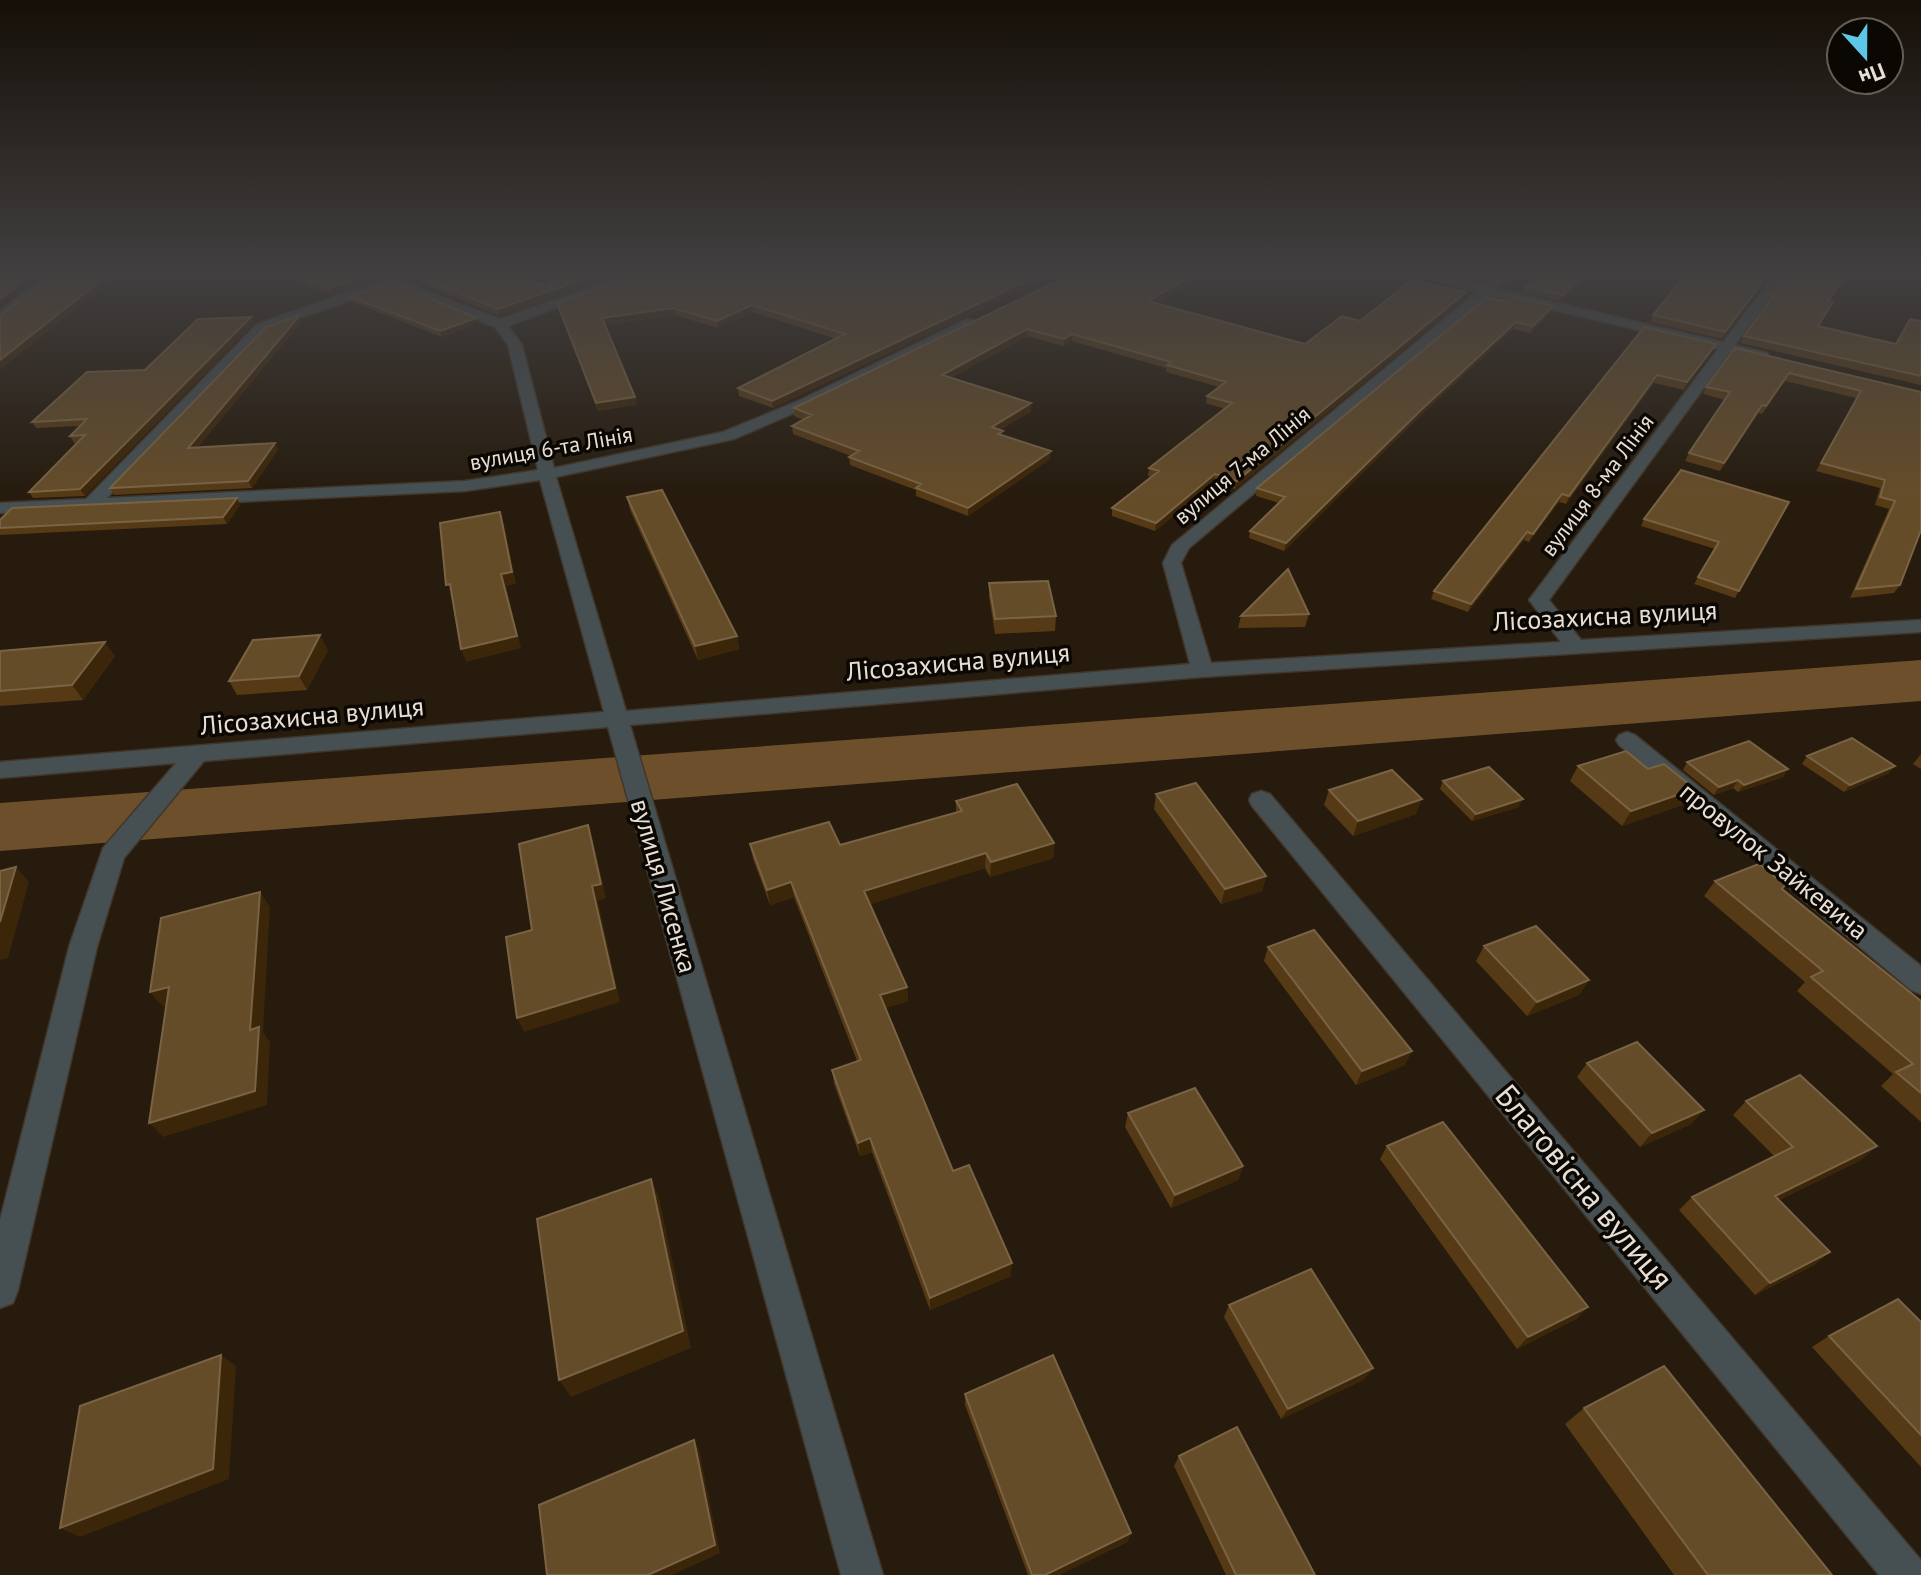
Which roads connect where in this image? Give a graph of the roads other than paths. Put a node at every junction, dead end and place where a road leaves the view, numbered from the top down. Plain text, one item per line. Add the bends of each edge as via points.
1 (242, 348) edge
2 (516, 348) edge
3 (920, 348) edge
4 (1417, 348) edge
5 (1727, 348) joint
6 (1772, 358) edge
7 (547, 474) junction
8 (91, 504) junction
9 (0, 508) edge
10 (1921, 626) edge
11 (1574, 645) junction
12 (1202, 670) junction
13 (616, 719) junction
14 (1627, 740) dead end
15 (197, 754) junction
16 (0, 770) edge
17 (1261, 800) dead end
18 (1921, 982) edge
19 (0, 1290) edge
20 (862, 1575) edge
21 (1906, 1575) edge

1 - 8 street
2 - 7 street, вулиця Лисенка
3 - 7 street, вулиця 6-та Лінія via 728,436
4 - 12 street, вулиця 7-ма Лінія via 1181,545 1172,563
5 - 6 street
5 - 11 street, вулиця 8-ма Лінія via 1539,600
7 - 8 street, вулиця 6-та Лінія via 465,486
7 - 13 street, вулиця Лисенка
8 - 9 street, вулиця 6-та Лінія
10 - 11 street, Лісозахисна вулиця
11 - 12 street, Лісозахисна вулиця
12 - 13 street, Лісозахисна вулиця
13 - 15 street, Лісозахисна вулиця
13 - 20 street, вулиця Лисенка
14 - 18 street, провулок Зайкевича
15 - 16 street, Лісозахисна вулиця
15 - 19 street via 112,855 83,947
17 - 21 street, Благовісна вулиця

